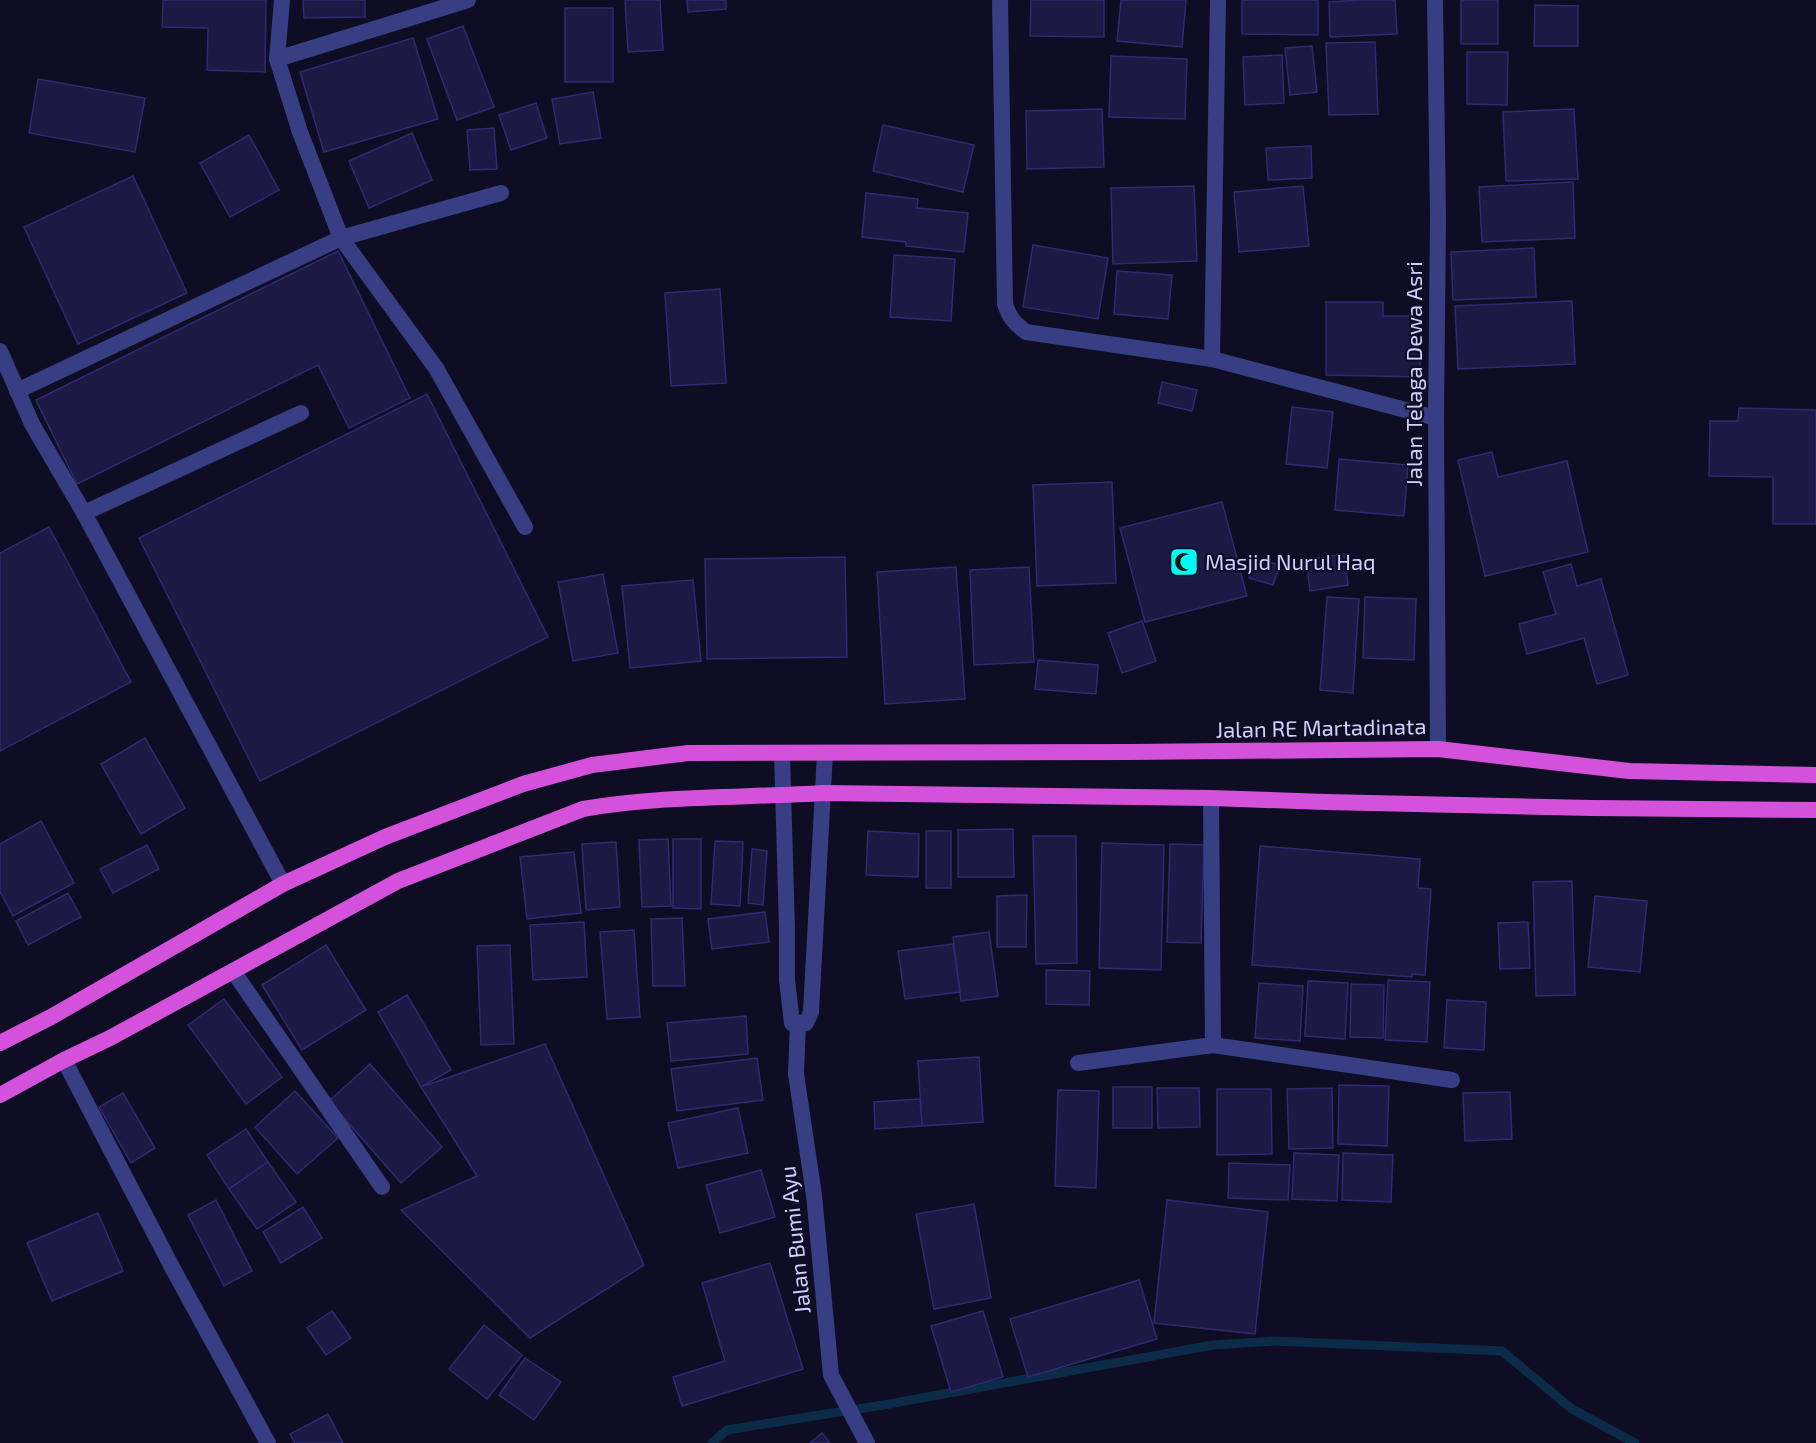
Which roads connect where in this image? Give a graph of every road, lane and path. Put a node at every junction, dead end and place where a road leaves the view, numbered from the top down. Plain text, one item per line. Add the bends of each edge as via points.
1 (282, 0) edge
2 (468, 0) edge
3 (1000, 0) edge
4 (1218, 0) edge
5 (1435, 0) edge
6 (277, 59) junction
7 (501, 193) dead end
8 (341, 238) junction
9 (0, 351) edge
10 (1212, 359) junction
11 (17, 391) junction
12 (301, 413) dead end
13 (1436, 418) junction
14 (84, 513) junction
15 (525, 527) dead end
16 (1438, 749) junction
17 (782, 753) junction
18 (825, 753) junction
19 (1816, 775) edge
20 (824, 793) junction
21 (784, 795) junction
22 (1211, 798) junction
23 (1816, 810) edge
24 (283, 884) junction
25 (233, 971) junction
26 (795, 1023) junction
27 (0, 1043) edge
28 (1214, 1044) junction
29 (64, 1060) junction
30 (1078, 1063) dead end
31 (1452, 1080) dead end
32 (0, 1095) edge
33 (382, 1187) dead end
34 (268, 1443) edge
35 (867, 1443) edge

1 - 6 street
2 - 6 street
3 - 10 street via 1008,316 1026,332
4 - 10 street
5 - 13 street, Jalan Telaga Dewa Asri
6 - 8 street
7 - 8 street
8 - 11 street
8 - 15 street via 436,368
9 - 11 street
10 - 13 street
11 - 14 street
12 - 14 street
13 - 16 street, Jalan Telaga Dewa Asri
14 - 24 street
16 - 18 highway, Jalan RE Martadinata
16 - 19 highway, Jalan RE Martadinata via 1629,771
17 - 18 highway, Jalan RE Martadinata
17 - 21 street, Jalan Bumi Ayu
17 - 24 highway, Jalan RE Martadinata via 688,753 592,765 523,784 385,837
18 - 20 street
20 - 21 highway
20 - 22 highway
20 - 26 street via 811,1012 806,1023
21 - 25 highway via 733,795 583,809 398,881
21 - 26 street, Jalan Bumi Ayu via 787,980
22 - 23 highway
22 - 28 street
24 - 27 highway, Jalan RE Martadinata
25 - 29 highway
25 - 33 street
26 - 35 street, Jalan Bumi Ayu via 796,1074 814,1195 831,1375
28 - 30 street
28 - 31 street
29 - 32 highway
29 - 34 street

